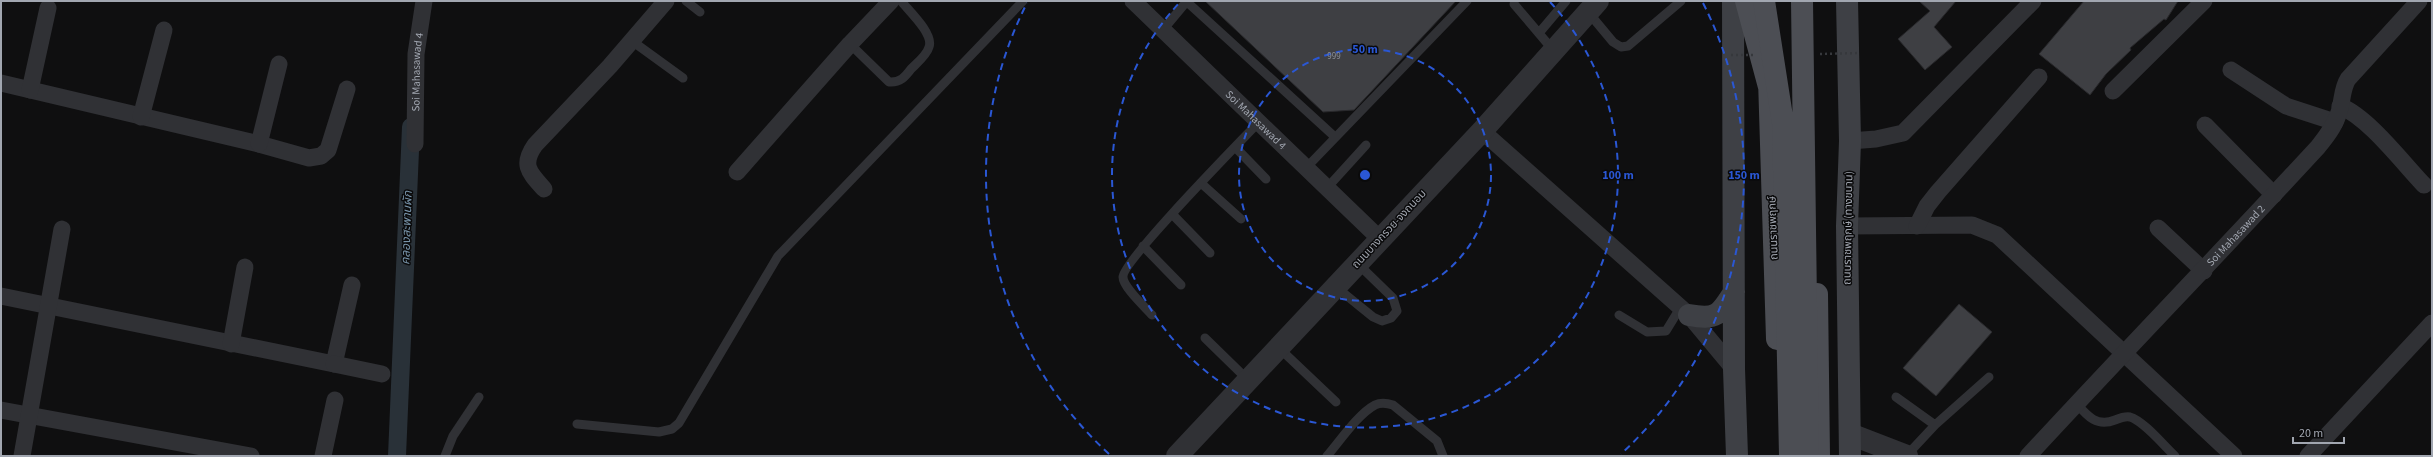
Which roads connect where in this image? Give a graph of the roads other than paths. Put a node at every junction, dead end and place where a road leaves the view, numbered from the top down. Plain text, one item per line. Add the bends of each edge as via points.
1 (424, 1) edge
2 (666, 1) edge
3 (686, 1) edge
4 (891, 1) edge
5 (901, 1) edge
6 (1023, 1) edge
7 (1133, 1) edge
8 (1187, 1) edge
9 (1467, 1) edge
10 (1566, 1) edge
11 (1681, 1) edge
12 (1733, 1) edge
13 (1746, 1) edge
14 (1764, 1) edge
15 (1772, 1) edge
16 (1802, 1) edge
17 (1812, 1) edge
18 (1847, 1) edge
19 (2033, 1) edge
20 (2204, 1) edge
21 (2419, 1) edge
22 (1514, 4) dead end
23 (1593, 6) edge
24 (48, 8) dead end
25 (700, 12) dead end
26 (164, 30) dead end
27 (1162, 31) junction
28 (1539, 33) junction
29 (632, 41) junction
30 (850, 44) junction
31 (1553, 50) junction
32 (279, 64) dead end
33 (2231, 70) dead end
34 (2039, 77) dead end
35 (682, 78) dead end
36 (1, 83) edge
37 (1769, 87) junction
38 (346, 89) dead end
39 (30, 90) junction
40 (2113, 91) dead end
41 (2338, 114) junction
42 (141, 117) junction
43 (1258, 123) junction
44 (2205, 125) dead end
45 (1482, 131) junction
46 (1335, 137) junction
47 (1850, 141) junction
48 (259, 144) junction
49 (415, 144) dead end
50 (1366, 145) dead end
51 (1235, 147) junction
52 (1305, 169) junction
53 (738, 172) dead end
54 (1266, 178) dead end
55 (1202, 184) junction
56 (2424, 185) dead end
57 (544, 189) dead end
58 (1326, 189) junction
59 (2274, 195) junction
60 (1173, 215) junction
61 (1241, 219) dead end
62 (1846, 226) junction
63 (1916, 226) junction
64 (2158, 228) dead end
65 (62, 229) dead end
66 (1380, 239) junction
67 (1143, 246) junction
68 (1210, 254) dead end
69 (1357, 263) junction
70 (245, 267) dead end
71 (2204, 271) junction
72 (352, 285) dead end
73 (1181, 285) dead end
74 (1334, 286) junction
75 (1734, 292) junction
76 (1, 296) edge
77 (48, 305) junction
78 (1685, 312) junction
79 (1152, 315) dead end
80 (1619, 315) dead end
81 (2432, 323) edge
82 (1205, 338) dead end
83 (231, 344) junction
84 (1278, 347) junction
85 (2123, 352) junction
86 (334, 364) junction
87 (1734, 369) junction
88 (382, 374) dead end
89 (1989, 377) dead end
90 (1248, 380) junction
91 (479, 397) dead end
92 (1896, 397) dead end
93 (335, 400) dead end
94 (1336, 402) dead end
95 (2076, 403) junction
96 (1, 410) edge
97 (29, 415) junction
98 (577, 424) dead end
99 (1935, 425) junction
100 (1850, 434) junction
101 (216, 453) edge
102 (22, 456) edge
103 (251, 456) edge
104 (323, 456) edge
105 (445, 456) edge
106 (1177, 456) edge
107 (1327, 456) edge
108 (1443, 456) edge
109 (1737, 456) edge
110 (1779, 456) edge
111 (1790, 456) edge
112 (1808, 456) edge
113 (1819, 456) edge
114 (1850, 456) edge
115 (1907, 456) edge
116 (2028, 456) edge
117 (2175, 456) edge
118 (2234, 456) edge
119 (2308, 456) edge

1 - 49 street, Soi Mahasawad 4 via 416,54
2 - 29 street
3 - 25 lane
4 - 30 street
5 - 30 lane via 926,30 930,41 929,48 903,79 889,82
6 - 98 lane via 778,256 679,423 659,432
7 - 27 street, Soi Mahasawad 4
8 - 27 lane
8 - 46 lane
9 - 46 lane
10 - 28 lane
11 - 23 lane via 1628,46 1621,48 1613,42
12 - 75 main road
13 - 37 main road
14 - 111 main road, bridge via 1783,123
15 - 37 main road, ถนนราชพฤกษ์
16 - 112 main road, bridge
17 - 113 main road
18 - 47 main road, ถนนราชพฤกษ์ (ทางขนาน)
19 - 47 street via 1903,133
20 - 40 street
21 - 41 street, Soi Mahasawad 2 via 2348,79 2344,85
22 - 28 lane
23 - 31 street, ถนนบางกรวย-จงถนอม
24 - 39 street
26 - 42 street
27 - 43 street, Soi Mahasawad 4
28 - 31 lane
29 - 35 lane
29 - 57 street via 528,154 530,173
30 - 53 street
31 - 45 street, ถนนบางกรวย-จงถนอม
32 - 48 street
33 - 41 street via 2286,106
34 - 63 street via 1938,192
36 - 39 street
37 - 110 main road, ถนนราชพฤกษ์
38 - 48 street via 333,140 321,156 309,158
39 - 42 street
41 - 56 street via 2352,111
41 - 59 street, Soi Mahasawad 2 via 2318,147
42 - 48 street
43 - 51 lane
43 - 52 street, Soi Mahasawad 4
44 - 59 street
45 - 66 street, ถนนบางกรวย-จงถนอม
45 - 78 street
46 - 52 lane
47 - 62 main road, ถนนราชพฤกษ์ (ทางขนาน)
50 - 58 lane
51 - 54 lane
51 - 55 lane
52 - 58 street, Soi Mahasawad 4
55 - 60 lane
55 - 61 lane
58 - 66 street, Soi Mahasawad 4
59 - 71 street, Soi Mahasawad 2
60 - 67 lane
60 - 68 lane
62 - 63 street
62 - 100 main road, ถนนราชพฤกษ์ (ทางขนาน)
63 - 85 street via 1972,225 1997,235
64 - 71 street
65 - 77 street
66 - 69 street, ถนนบางกรวย-จงถนอม
67 - 73 lane
67 - 79 lane via 1124,271 1123,278
69 - 74 street, ถนนบางกรวย-จงถนอม
69 - 74 lane via 1393,298 1397,311 1391,318 1382,321 1373,317
70 - 83 street
71 - 85 street, Soi Mahasawad 2
72 - 86 street
74 - 84 street, ถนนบางกรวย-จงถนอม
75 - 78 main road via 1722,312 1706,318
75 - 87 main road
76 - 77 street
77 - 83 street
77 - 97 street
78 - 80 lane via 1666,331 1647,332
78 - 87 street
81 - 119 street
82 - 90 lane
83 - 86 street
84 - 90 street, ถนนบางกรวย-จงถนอม
84 - 94 lane
85 - 95 street, Soi Mahasawad 2
85 - 118 street
86 - 88 street
87 - 109 main road
89 - 99 lane
90 - 106 street, ถนนบางกรวย-จงถนอม
91 - 105 lane via 452,436
92 - 99 lane
93 - 104 street
95 - 116 street, Soi Mahasawad 2
95 - 117 lane via 2089,418 2098,422 2124,417 2134,419
96 - 97 street
97 - 101 street
97 - 102 street
99 - 115 lane
100 - 114 main road, ถนนราชพฤกษ์ (ทางขนาน)
100 - 115 street
101 - 103 street
107 - 108 lane via 1367,411 1384,402 1394,405 1437,441

